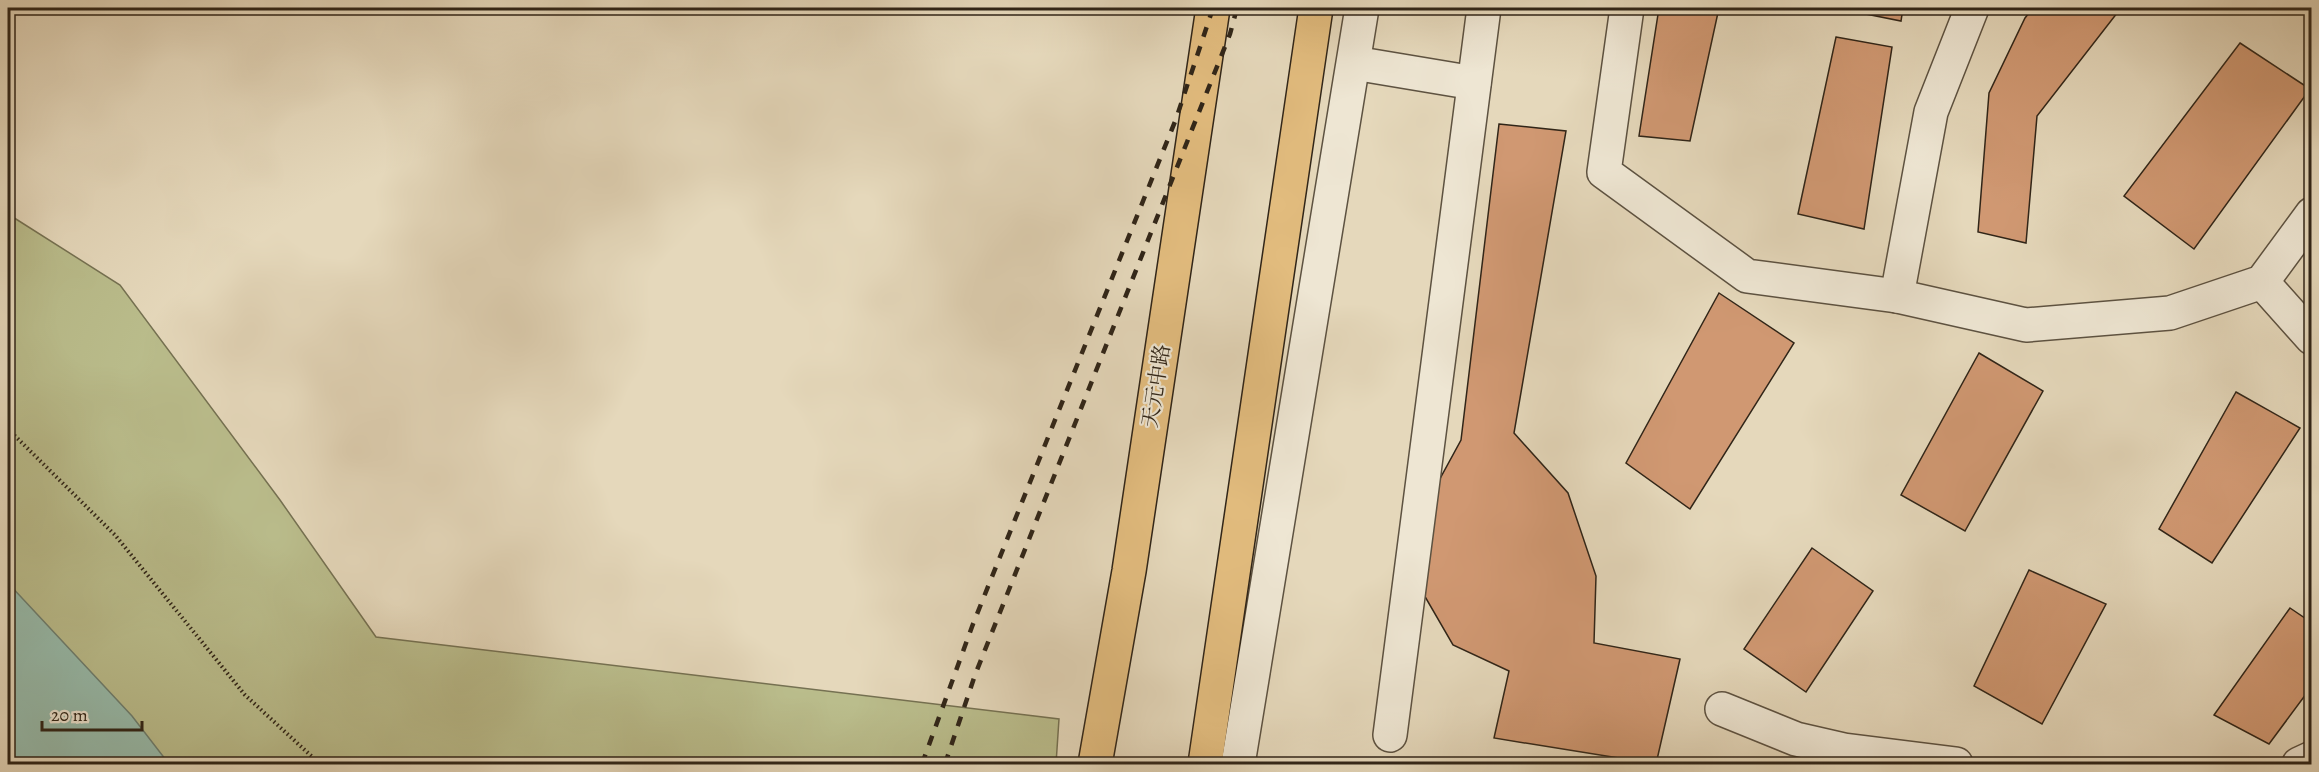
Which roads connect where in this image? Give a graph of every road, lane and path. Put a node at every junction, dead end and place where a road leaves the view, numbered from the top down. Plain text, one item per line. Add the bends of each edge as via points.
1 (1213, 8) edge
2 (1316, 8) edge
3 (1362, 8) edge
4 (1484, 8) edge
5 (1627, 8) edge
6 (1972, 8) edge
7 (1354, 63) junction
8 (1474, 83) junction
9 (2312, 214) edge
10 (2262, 282) junction
11 (1897, 296) junction
12 (2312, 338) edge
13 (8, 429) edge
14 (1722, 709) dead end
15 (1390, 735) dead end
16 (2312, 758) edge
17 (320, 765) edge
18 (1095, 765) edge
19 (1205, 765) edge
20 (1238, 765) edge
21 (1956, 765) edge
22 (2299, 765) edge

1 - 18 highway, 天元中路
2 - 19 highway
3 - 7 street
4 - 8 street
5 - 11 street via 1604,172 1747,276
6 - 11 street via 1931,112
7 - 8 street
7 - 20 street
8 - 15 street
9 - 10 street
10 - 11 street via 2170,313 2026,325
10 - 12 street
13 - 17 path via 115,535 245,694
14 - 21 street via 1796,739 1844,750
16 - 22 street

